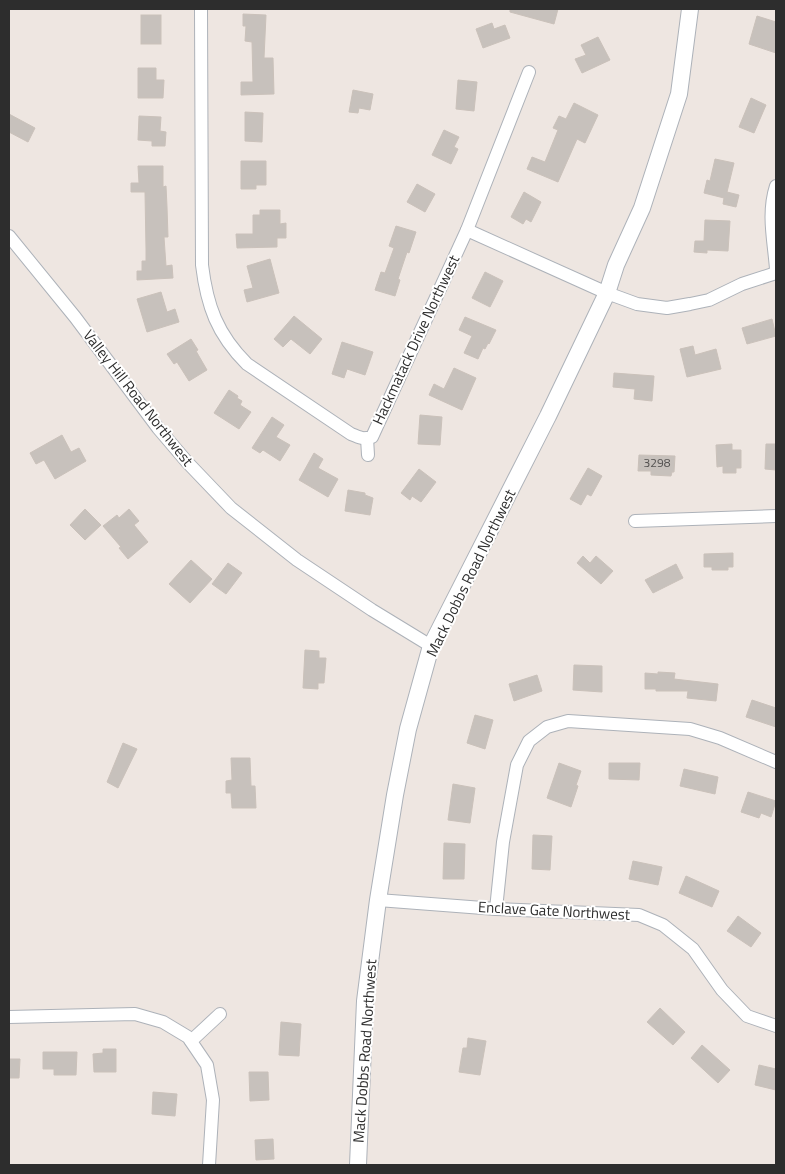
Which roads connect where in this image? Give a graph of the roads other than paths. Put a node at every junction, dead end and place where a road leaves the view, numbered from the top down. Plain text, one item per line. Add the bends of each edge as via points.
1 (201, 9) edge
2 (690, 9) edge
3 (529, 72) dead end
4 (776, 186) edge
5 (468, 230) junction
6 (9, 236) edge
7 (776, 269) edge
8 (776, 273) edge
9 (607, 293) junction
10 (367, 438) junction
11 (368, 455) dead end
12 (776, 516) edge
13 (636, 521) dead end
14 (431, 646) junction
15 (776, 762) edge
16 (378, 900) junction
17 (496, 909) junction
18 (220, 1014) dead end
19 (9, 1017) edge
20 (776, 1026) edge
21 (191, 1041) junction
22 (209, 1165) edge
23 (358, 1165) edge

1 - 10 street, Hackmatack Drive Northwest via 202,265 210,310 220,332 246,364 351,434
2 - 9 street, Mack Dobbs Road Northwest via 679,94 642,208
3 - 5 street, Hackmatack Drive Northwest
4 - 7 street via 772,237
5 - 9 street
5 - 10 street, Hackmatack Drive Northwest via 372,437
6 - 14 street, Valley Hill Road Northwest via 158,428 231,508 297,560
8 - 9 street via 742,284 709,300 667,308 637,304
9 - 14 street, Mack Dobbs Road Northwest via 544,425
10 - 11 street
12 - 13 street
14 - 16 street, Mack Dobbs Road Northwest via 408,729
15 - 17 street via 690,729 568,721 547,727 529,741 517,765 503,842
16 - 17 street, Enclave Gate Northwest
16 - 23 street, Mack Dobbs Road Northwest via 365,1001
17 - 20 street, Enclave Gate Northwest via 639,915 663,925 693,949 722,990 747,1016
18 - 21 street
19 - 21 street via 135,1014 163,1022
21 - 22 street via 207,1065 213,1100

